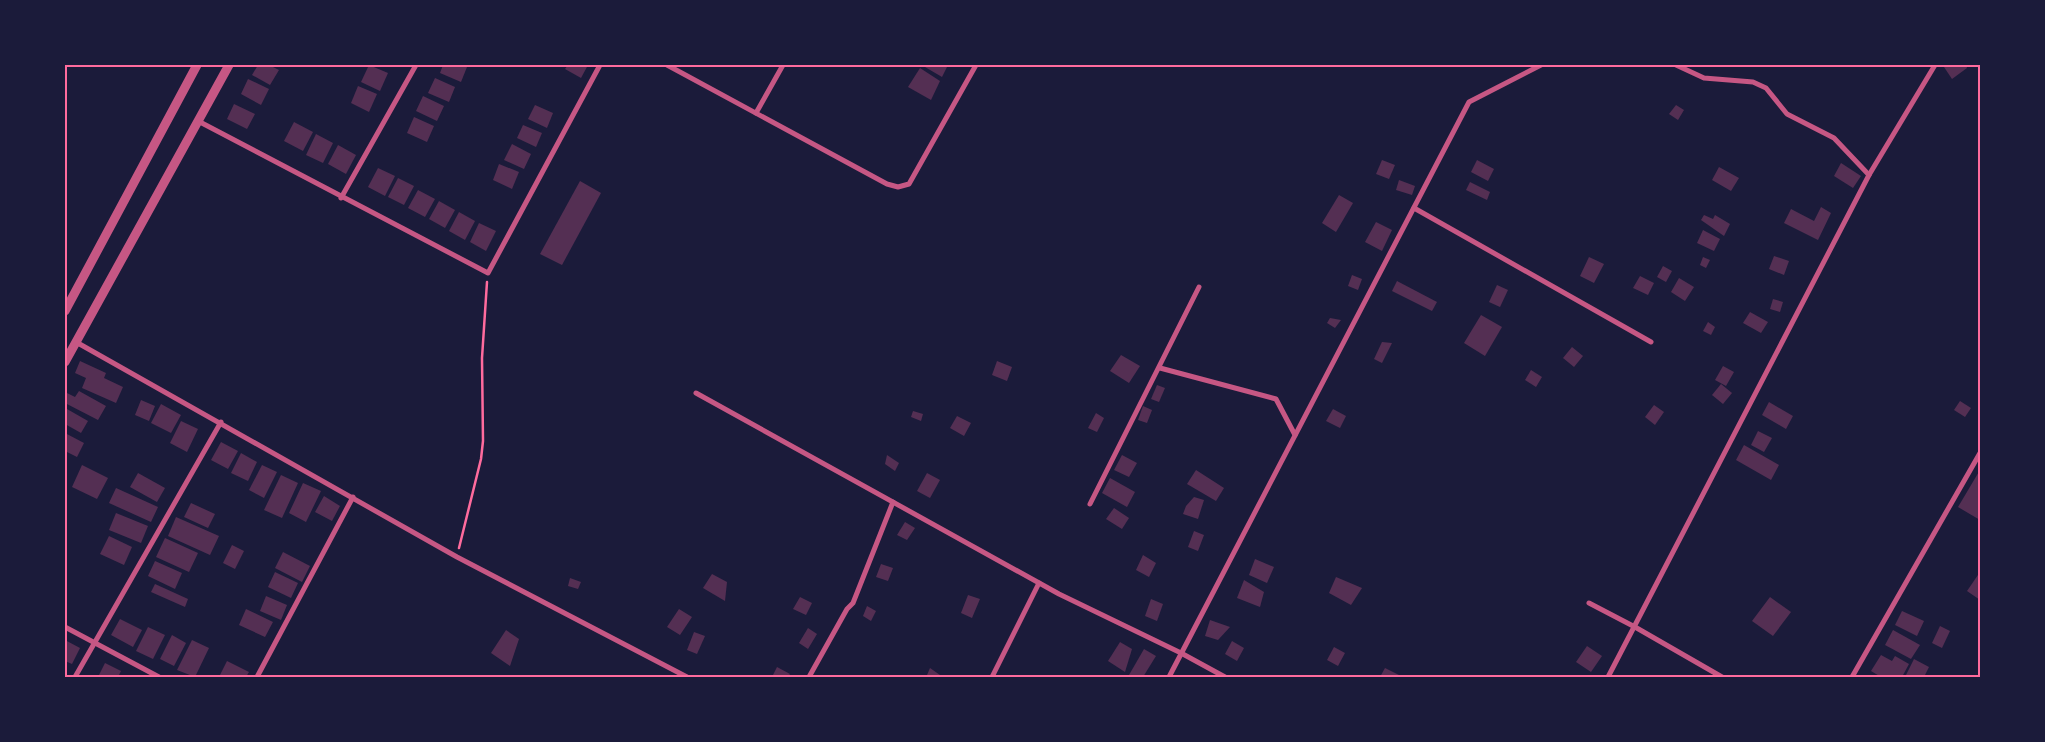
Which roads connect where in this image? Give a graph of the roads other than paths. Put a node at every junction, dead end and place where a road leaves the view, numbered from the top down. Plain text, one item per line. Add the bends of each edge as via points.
1 (197, 65) edge
2 (229, 65) edge
3 (416, 65) edge
4 (600, 65) edge
5 (667, 65) edge
6 (783, 65) edge
7 (976, 65) edge
8 (1541, 65) edge
9 (1676, 65) edge
10 (1936, 65) edge
11 (756, 113) junction
12 (198, 122) junction
13 (1869, 175) junction
14 (341, 198) junction
15 (1414, 208) junction
16 (1199, 287) dead end
17 (65, 311) edge
18 (75, 341) junction
19 (1652, 342) dead end
20 (65, 362) edge
21 (1160, 368) junction
22 (696, 393) dead end
23 (221, 422) junction
24 (1295, 435) junction
25 (1980, 453) edge
26 (353, 497) junction
27 (893, 502) junction
28 (1090, 504) dead end
29 (1039, 583) junction
30 (1589, 603) dead end
31 (65, 627) edge
32 (1635, 627) junction
33 (95, 642) junction
34 (1181, 653) junction
35 (75, 677) edge
36 (159, 677) edge
37 (257, 677) edge
38 (687, 677) edge
39 (809, 677) edge
40 (992, 677) edge
41 (1169, 677) edge
42 (1225, 677) edge
43 (1608, 677) edge
44 (1722, 677) edge
45 (1852, 677) edge

1 - 17 street
2 - 12 street
3 - 14 street
4 - 14 street via 488,273
5 - 11 street
6 - 11 street
7 - 11 street via 905,186 887,184
8 - 15 street via 1469,102
9 - 13 street via 1704,78 1753,82 1766,88 1787,114 1834,138
10 - 13 street
12 - 14 street
12 - 18 street
13 - 32 street
15 - 19 street
15 - 24 street
16 - 21 street
18 - 20 street
18 - 23 street
21 - 24 street via 1276,399
21 - 28 street
22 - 27 street
23 - 26 street
23 - 33 street
24 - 34 street
25 - 45 street
26 - 37 street
26 - 38 street via 457,557
27 - 29 street
27 - 39 street via 852,603
29 - 34 street
29 - 40 street
30 - 32 street
31 - 33 street
32 - 43 street
32 - 44 street
33 - 35 street
33 - 36 street
34 - 41 street
34 - 42 street

